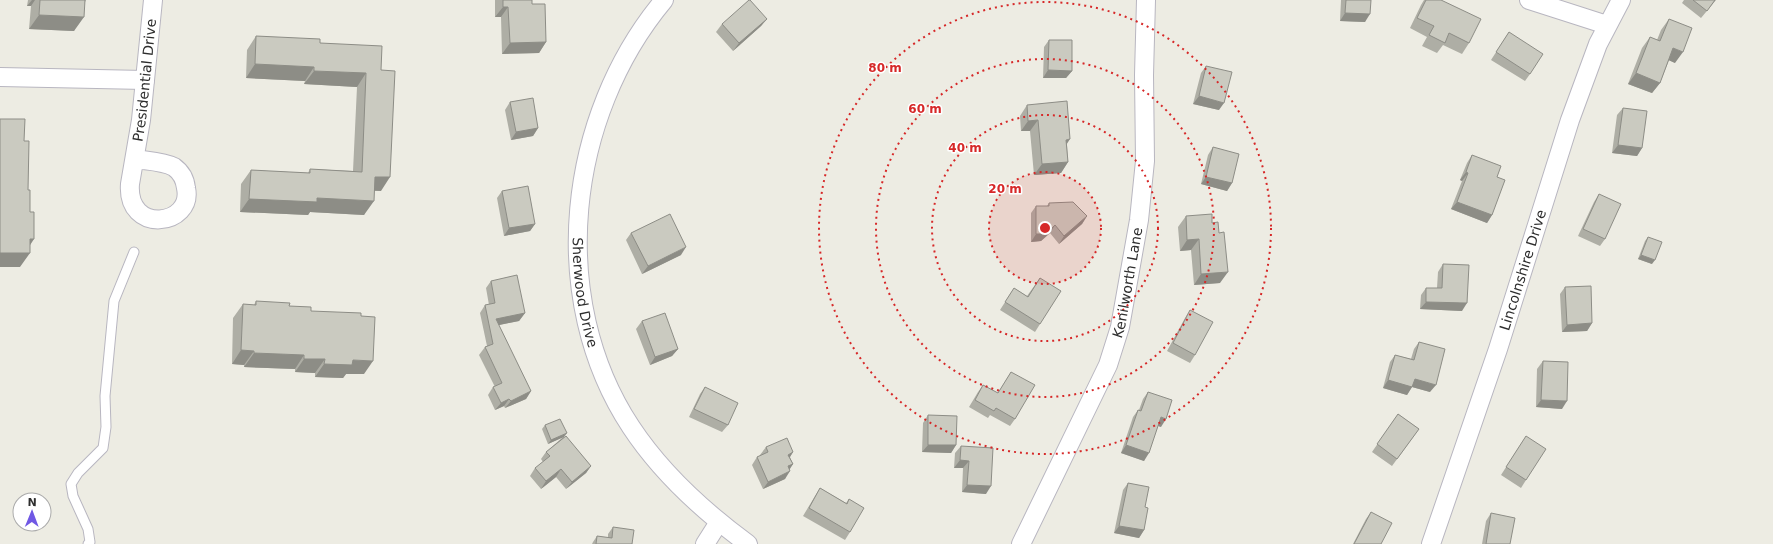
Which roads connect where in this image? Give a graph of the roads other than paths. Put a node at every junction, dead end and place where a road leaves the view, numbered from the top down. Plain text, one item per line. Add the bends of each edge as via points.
1 (153, 0) edge
2 (1146, 0) edge
3 (1529, 0) edge
4 (1622, 0) edge
5 (662, 1) edge
6 (1608, 25) junction
7 (0, 77) edge
8 (145, 80) junction
9 (135, 158) dead end
10 (134, 252) dead end
11 (719, 522) junction
12 (88, 544) edge
13 (705, 544) edge
14 (748, 544) edge
15 (1022, 544) edge
16 (1431, 544) edge

1 - 8 street, Presidential Drive
2 - 15 street, Kenilworth Lane via 1145,161 1139,220 1120,327 1108,365
3 - 6 street
4 - 6 street, Lincolnshire Drive
5 - 11 street, Sherwood Drive via 630,46 602,105 591,138 578,213 580,280 591,343 602,373 630,427 669,476
6 - 16 street, Lincolnshire Drive via 1598,44 1570,120 1498,349
7 - 8 street
8 - 9 street, Presidential Drive
10 - 12 lane via 114,301 103,448 78,473 71,484 73,496 88,529
11 - 13 street
11 - 14 street, Sherwood Drive

